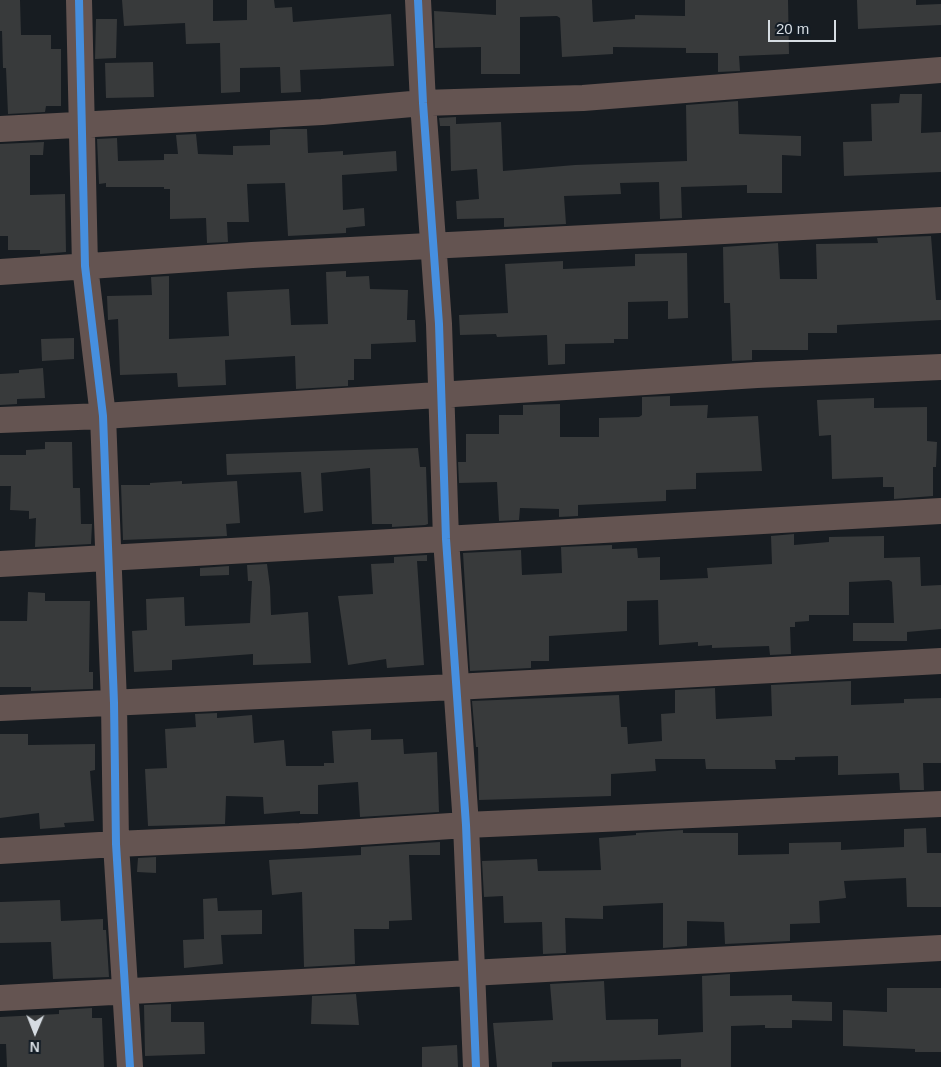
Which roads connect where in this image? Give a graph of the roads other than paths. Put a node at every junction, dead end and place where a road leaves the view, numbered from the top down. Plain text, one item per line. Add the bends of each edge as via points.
1 (79, 0) edge
2 (418, 0) edge
3 (941, 70) edge
4 (423, 103) junction
5 (83, 126) junction
6 (0, 129) edge
7 (941, 220) edge
8 (433, 247) junction
9 (85, 266) junction
10 (0, 272) edge
11 (941, 367) edge
12 (443, 394) junction
13 (103, 416) junction
14 (0, 420) edge
15 (941, 512) edge
16 (446, 539) junction
17 (109, 559) junction
18 (0, 564) edge
19 (941, 661) edge
20 (456, 687) junction
21 (114, 703) junction
22 (0, 708) edge
23 (941, 804) edge
24 (466, 825) junction
25 (116, 844) junction
26 (0, 851) edge
27 (941, 948) edge
28 (473, 971) junction
29 (126, 991) junction
30 (0, 998) edge
31 (130, 1067) edge
32 (476, 1067) edge

1 - 5 street
2 - 4 street
3 - 4 street via 583,98
4 - 5 street
4 - 8 street
5 - 6 street
5 - 9 street
7 - 8 street
8 - 9 street
8 - 12 street
9 - 10 street
9 - 13 street
11 - 12 street
12 - 13 street
12 - 16 street
13 - 14 street
13 - 17 street
15 - 16 street
16 - 17 street
16 - 20 street
17 - 18 street
17 - 21 street
19 - 20 street
20 - 21 street
20 - 24 street
21 - 22 street
21 - 25 street
23 - 24 street
24 - 25 street
24 - 28 street
25 - 26 street
25 - 29 street
27 - 28 street
28 - 29 street
28 - 32 street
29 - 30 street
29 - 31 street

